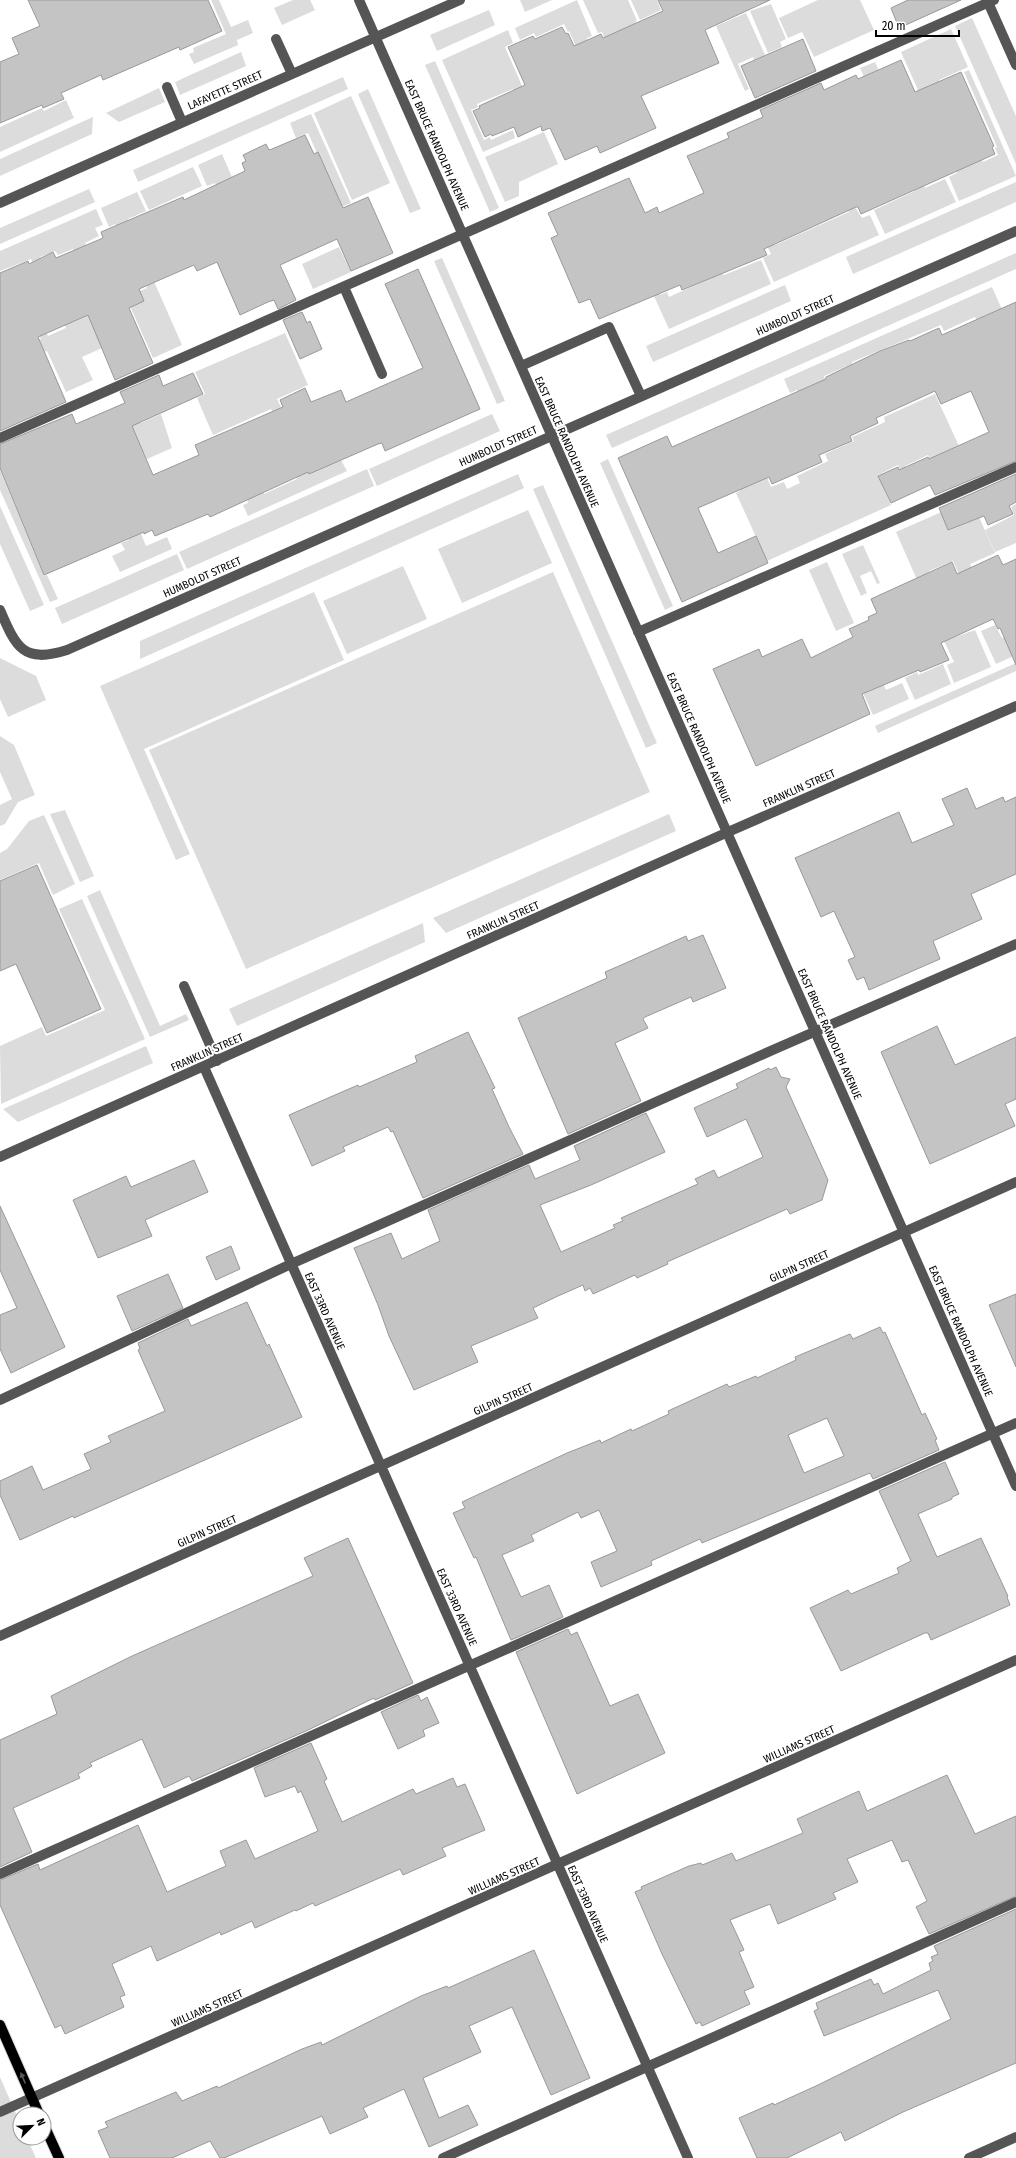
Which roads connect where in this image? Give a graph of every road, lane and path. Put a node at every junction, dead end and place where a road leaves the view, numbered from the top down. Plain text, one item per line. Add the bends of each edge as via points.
1 (359, 0) edge
2 (460, 0) edge
3 (990, 1) edge
4 (375, 37) junction
5 (276, 39) dead end
6 (1016, 65) edge
7 (292, 74) junction
8 (167, 87) dead end
9 (182, 122) junction
10 (0, 203) edge
11 (1016, 231) edge
12 (463, 234) junction
13 (344, 287) junction
14 (521, 366) junction
15 (382, 374) dead end
16 (641, 396) junction
17 (552, 436) junction
18 (0, 438) edge
19 (1016, 467) edge
20 (0, 610) edge
21 (638, 632) junction
22 (1016, 706) edge
23 (728, 832) junction
24 (1016, 944) edge
25 (184, 986) dead end
26 (815, 1031) junction
27 (217, 1061) junction
28 (204, 1067) junction
29 (0, 1157) edge
30 (1016, 1182) edge
31 (904, 1232) junction
32 (291, 1264) junction
33 (0, 1400) edge
34 (1016, 1423) edge
35 (993, 1434) junction
36 (381, 1467) junction
37 (1016, 1486) edge
38 (0, 1636) edge
39 (1016, 1660) edge
40 (470, 1666) junction
41 (558, 1865) junction
42 (0, 1874) edge
43 (1016, 1902) edge
44 (0, 2025) edge
45 (648, 2067) junction
46 (32, 2098) junction
47 (36, 2106) edge
48 (0, 2112) edge
49 (1016, 2137) edge
50 (52, 2143) edge
51 (59, 2158) edge
52 (443, 2158) edge
53 (688, 2158) edge
54 (969, 2158) edge

1 - 4 street, EAST BRUCE RANDOLPH AVENUE
2 - 4 street, LAFAYETTE STREET
3 - 6 street
3 - 12 street
4 - 7 street, LAFAYETTE STREET
4 - 12 street, EAST BRUCE RANDOLPH AVENUE
5 - 7 street
7 - 9 street, LAFAYETTE STREET
8 - 9 street
9 - 10 street, LAFAYETTE STREET
11 - 16 street, HUMBOLDT STREET
12 - 13 street
12 - 14 street, EAST BRUCE RANDOLPH AVENUE
13 - 15 street
13 - 18 street
14 - 16 street via 609,327
14 - 17 street, EAST BRUCE RANDOLPH AVENUE
16 - 17 street, HUMBOLDT STREET
17 - 20 street, HUMBOLDT STREET via 67,650 33,655 25,651 11,636
17 - 21 street, EAST BRUCE RANDOLPH AVENUE
19 - 21 street
21 - 23 street, EAST BRUCE RANDOLPH AVENUE
22 - 23 street, FRANKLIN STREET
23 - 26 street, EAST BRUCE RANDOLPH AVENUE
23 - 27 street, FRANKLIN STREET
24 - 26 street
25 - 27 street
26 - 31 street, EAST BRUCE RANDOLPH AVENUE
26 - 32 street
27 - 28 street, FRANKLIN STREET
28 - 29 street, FRANKLIN STREET
28 - 32 street, EAST 33RD AVENUE
30 - 31 street, GILPIN STREET
31 - 35 street, EAST BRUCE RANDOLPH AVENUE
31 - 36 street, GILPIN STREET
32 - 33 street
32 - 36 street, EAST 33RD AVENUE
34 - 35 street
35 - 37 street, EAST BRUCE RANDOLPH AVENUE
35 - 40 street
36 - 38 street, GILPIN STREET
36 - 40 street, EAST 33RD AVENUE
39 - 41 street, WILLIAMS STREET
40 - 41 street, EAST 33RD AVENUE
40 - 42 street
41 - 45 street, EAST 33RD AVENUE
41 - 46 street, WILLIAMS STREET
43 - 45 street
46 -> 44 main road
45 - 52 street
45 - 53 street, EAST 33RD AVENUE
46 - 47 main road
46 - 48 street, WILLIAMS STREET
49 - 54 street
50 - 51 main road

